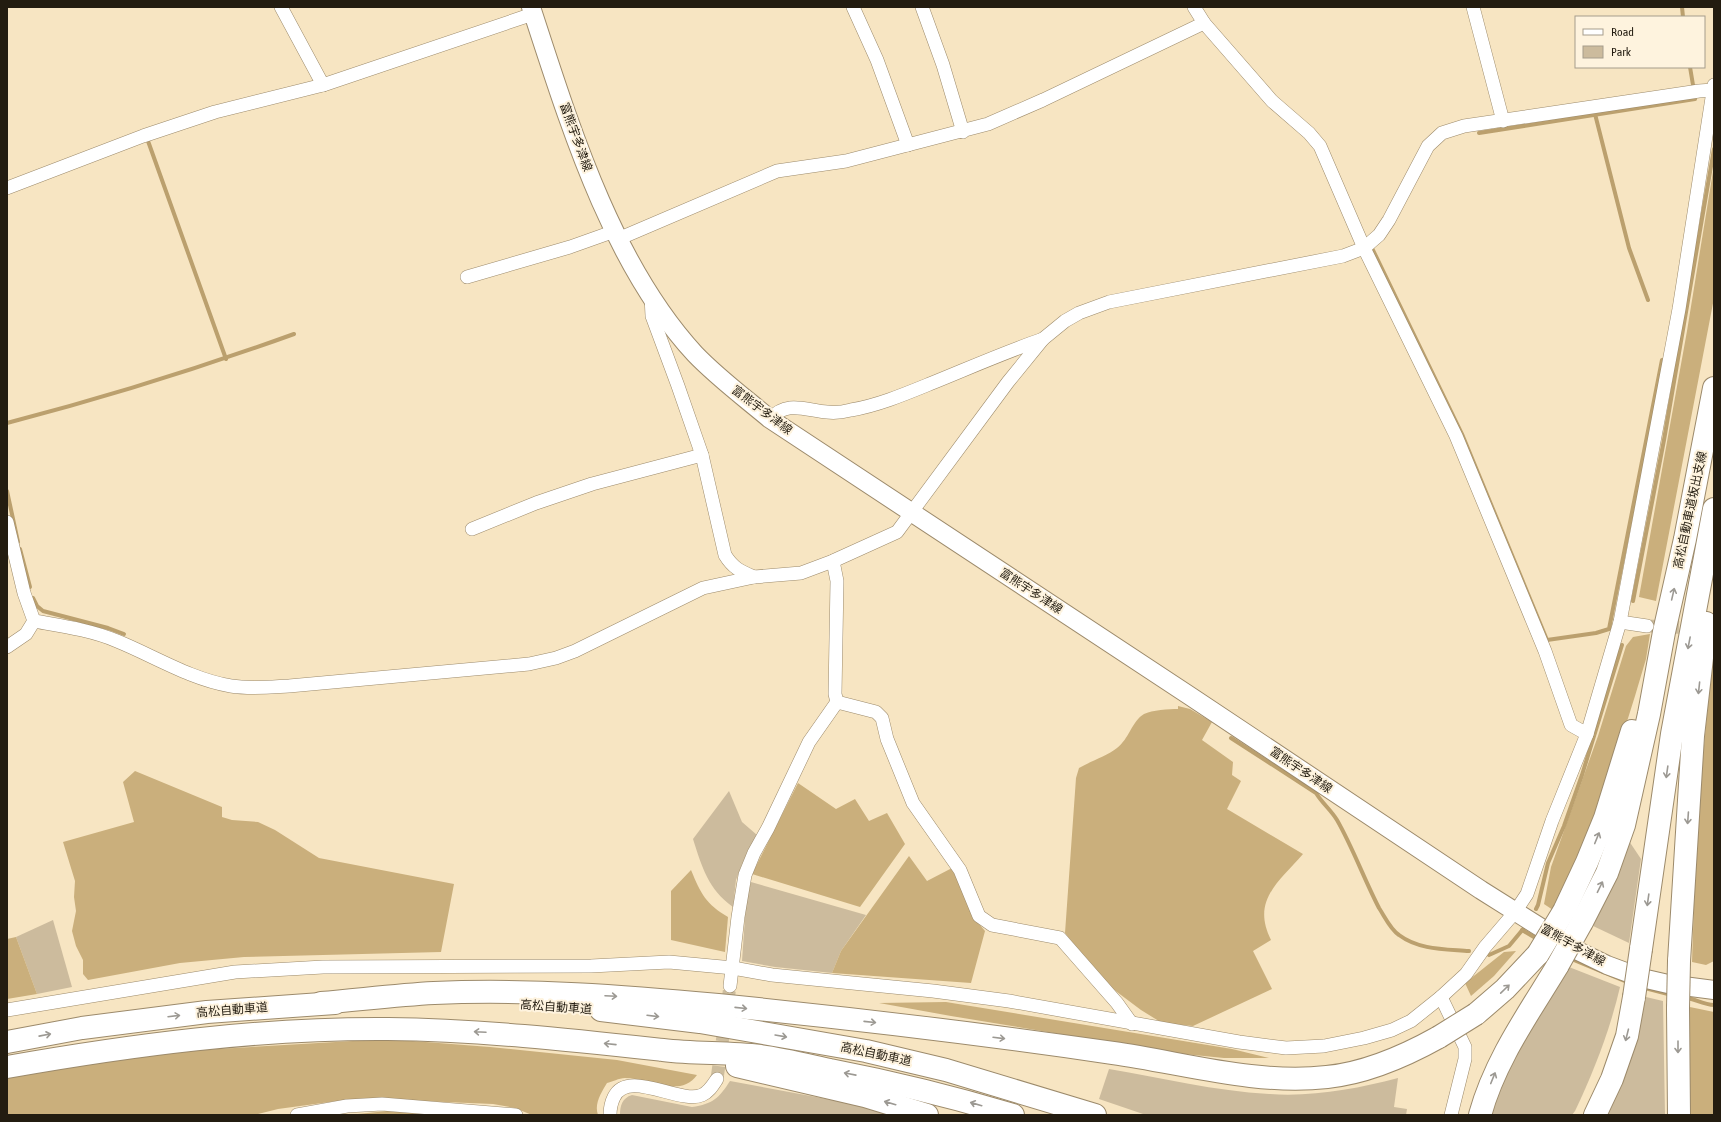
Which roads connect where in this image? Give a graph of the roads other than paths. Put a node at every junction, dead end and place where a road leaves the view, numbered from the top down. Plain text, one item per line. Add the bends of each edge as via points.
1 (281, 7) edge
2 (853, 7) edge
3 (922, 7) edge
4 (1194, 7) edge
5 (1473, 7) edge
6 (532, 9) edge
7 (1204, 23) junction
8 (323, 85) junction
9 (1714, 88) edge
10 (1503, 121) junction
11 (963, 132) junction
12 (908, 146) junction
13 (7, 188) edge
14 (616, 235) junction
15 (1364, 248) junction
16 (467, 277) dead end
17 (651, 294) junction
18 (1042, 339) junction
19 (1714, 388) edge
20 (770, 419) junction
21 (702, 455) junction
22 (1714, 509) edge
23 (911, 512) junction
24 (7, 522) edge
25 (472, 529) dead end
26 (1714, 552) edge
27 (833, 561) junction
28 (754, 577) junction
29 (34, 621) junction
30 (1620, 622) junction
31 (1656, 629) junction
32 (7, 647) edge
33 (837, 702) junction
34 (1587, 734) junction
35 (1515, 912) junction
36 (733, 968) junction
37 (730, 986) tunnel mouth
38 (1714, 990) edge
39 (1442, 997) junction
40 (321, 1003) junction
41 (7, 1010) edge
42 (1132, 1024) junction
43 (7, 1042) edge
44 (670, 1051) junction
45 (7, 1068) edge
46 (717, 1079) tunnel mouth
47 (297, 1115) edge
48 (516, 1115) edge
49 (610, 1115) edge
50 (927, 1115) edge
51 (1013, 1115) edge
52 (1095, 1115) edge
53 (1451, 1115) edge
54 (1480, 1115) edge
55 (1595, 1115) edge
56 (1679, 1115) edge

1 - 8 street
2 - 12 street via 877,60
3 - 11 street
4 - 7 street
5 - 10 street
6 - 8 street
6 - 14 main road, 富熊宇多津線 via 571,126
7 - 11 street via 1043,100
7 - 15 street via 1272,101 1320,146
8 - 13 street via 215,112 143,136
9 - 10 street
9 - 30 street via 1679,309
10 - 15 street via 1464,126 1442,133 1428,146 1390,220 1379,236
11 - 12 street
12 - 14 street via 846,161 777,171
14 - 16 street
14 - 17 main road, 富熊宇多津線
15 - 18 street via 1343,256 1108,302 1079,313
15 - 34 street via 1456,436 1545,651 1571,725
17 - 20 main road, 富熊宇多津線 via 695,354 724,382
17 - 21 street via 652,316
18 - 20 street via 890,400 838,412 790,408 776,412
18 - 23 street
31 -> 19 highway, 高松自動車道坂出支線 via 1685,538
20 - 23 main road, 富熊宇多津線
21 - 25 street via 592,484
21 - 28 street via 725,555 730,564 740,572
22 -> 55 highway, bridge via 1672,734 1627,1036
23 - 27 street via 896,532
23 - 35 main road, 富熊宇多津線
24 - 29 street via 24,593
26 -> 56 highway, bridge via 1693,736 1678,1008
27 - 28 street via 801,573
27 - 33 street via 837,580
28 - 29 street via 703,588 556,658 529,664 289,686 253,688 209,681 88,631
29 - 32 street via 26,634
30 - 31 street
30 - 34 street
40 -> 31 highway, bridge via 434,993 542,993 631,998 719,1005 1116,1053 1235,1074 1291,1079 1329,1077 1356,1071 1417,1049 1476,1014 1505,989 1538,954 1564,912 1605,818
54 -> 31 highway, bridge via 1501,1060 1558,965 1607,873 1624,825 1649,714
33 - 36 street via 809,742 745,875
33 - 42 street via 876,712 882,718 886,739 913,803 960,870 980,916 992,925 1060,938
34 - 35 street via 1552,821 1527,894
35 - 38 main road, 富熊宇多津線 via 1578,951 1607,965 1642,978
35 - 39 street via 1466,974
36 - 37 street
36 - 41 street via 669,962 591,966 309,968 235,972
36 - 42 street via 772,975 1009,1001
39 - 42 street via 1411,1021 1392,1030 1324,1046 1263,1046
39 - 53 street via 1466,1047
43 -> 40 highway, 高松自動車道 via 82,1028 207,1012
40 -> 52 highway, 高松自動車道 via 527,1005 614,1011 700,1022 866,1051 952,1072
44 -> 45 highway, 高松自動車道 via 483,1032 386,1029 211,1038 88,1053
50 -> 44 highway via 865,1096
51 -> 44 highway, 高松自動車道 via 940,1094 760,1056
46 - 49 street via 709,1091 701,1096 634,1085 624,1087 616,1093 611,1103
47 - 48 street via 347,1106 382,1104

